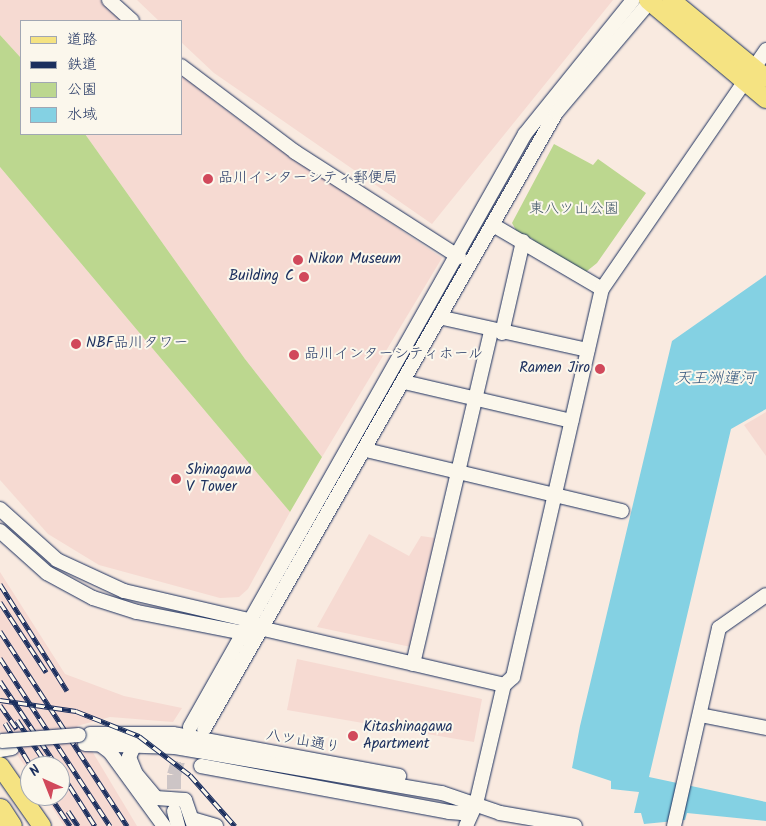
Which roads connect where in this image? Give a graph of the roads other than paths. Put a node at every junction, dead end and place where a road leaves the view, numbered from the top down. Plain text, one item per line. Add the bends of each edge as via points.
1 (109, 0) edge
2 (645, 0) edge
3 (671, 0) edge
4 (131, 20) edge
5 (766, 50) edge
6 (182, 67) edge
7 (755, 76) edge
8 (766, 100) edge
9 (494, 225) junction
10 (523, 241) junction
11 (459, 257) junction
12 (602, 290) junction
13 (442, 318) junction
14 (497, 332) junction
15 (587, 350) junction
16 (404, 382) junction
17 (475, 401) junction
18 (572, 421) junction
19 (366, 450) junction
20 (459, 473) junction
21 (556, 493) junction
22 (0, 509) edge
23 (622, 511) dead end
24 (0, 531) edge
25 (766, 595) edge
26 (249, 620) junction
27 (264, 629) junction
28 (242, 635) junction
29 (413, 664) junction
30 (504, 685) junction
31 (700, 715) junction
32 (190, 727) tunnel mouth
33 (766, 728) edge
34 (87, 741) junction
35 (136, 742) junction
36 (207, 743) junction
37 (4, 745) edge
38 (0, 766) edge
39 (201, 766) dead end
40 (168, 798) junction
41 (476, 804) junction
42 (0, 809) edge
43 (174, 811) tunnel mouth
44 (162, 820) edge
45 (193, 822) edge
46 (675, 824) edge
47 (11, 826) edge
48 (42, 826) edge
49 (178, 826) edge
50 (216, 826) edge
51 (466, 826) edge
52 (575, 826) edge

1 - 4 street
2 - 7 main road
2 - 9 street via 556,113
2 - 11 street via 525,134
3 - 7 main road
5 - 7 street
6 - 11 street via 295,152
7 - 8 main road
7 - 12 street
9 - 10 street
9 - 13 street
10 - 12 street
10 - 14 street
11 - 26 street
12 - 15 street
13 - 14 street
13 - 16 street
14 - 15 street
14 - 17 street
15 - 18 street
16 - 17 street
16 - 19 street
17 - 18 street
17 - 20 street
18 - 21 street
19 - 20 street
19 - 27 street
20 - 21 street
20 - 29 street
21 - 23 street
21 - 30 street via 513,677
22 - 26 street via 38,547 104,584
24 - 28 street via 47,573 93,598 137,612
25 - 31 street via 719,628
26 - 27 street
26 - 28 street
27 - 28 street
27 - 29 street
27 - 36 street
28 - 32 street
29 - 30 street
30 - 41 street
31 - 33 street
31 - 46 street
34 - 35 street, 八ツ山通り
34 - 36 street, 八ツ山通り via 118,733
34 - 37 street, bridge
34 - 44 street
35 - 36 street, 八ツ山通り
35 - 40 street via 129,757 136,774 150,794
36 - 41 street, 八ツ山通り via 442,793
38 - 48 main road
39 - 41 street via 449,812 462,813
40 - 44 street
40 - 45 street via 186,800
41 - 51 street
41 - 52 street, 八ツ山通り via 500,813
42 - 47 highway
43 - 49 street
45 - 50 street

